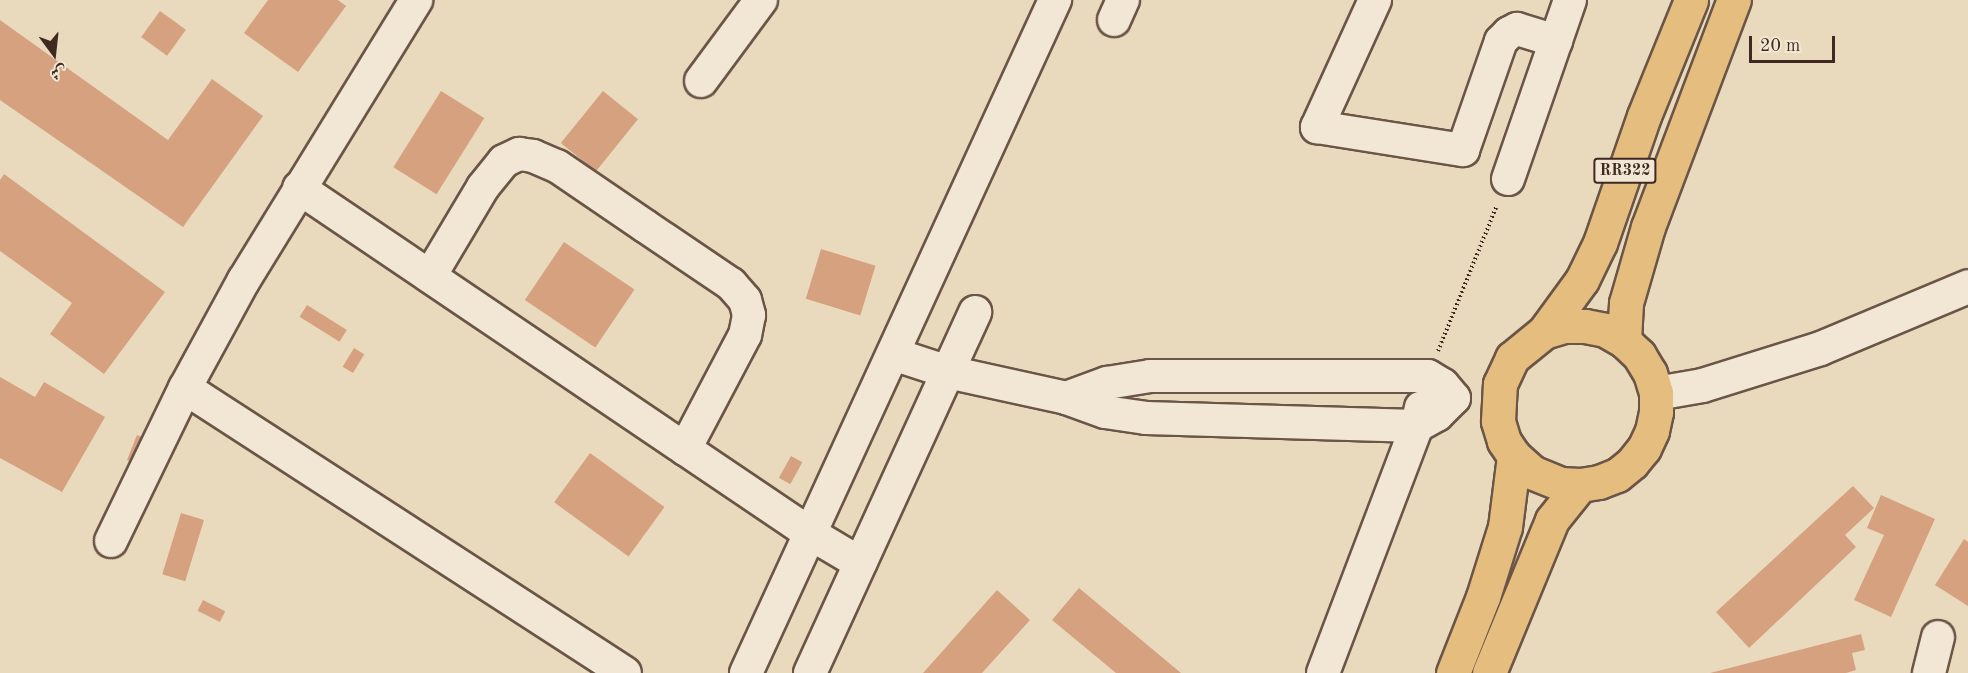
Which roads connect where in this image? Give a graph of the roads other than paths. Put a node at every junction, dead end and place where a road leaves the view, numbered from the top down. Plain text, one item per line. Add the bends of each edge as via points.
1 (416, 0) edge
2 (761, 0) edge
3 (1055, 0) edge
4 (1375, 0) edge
5 (1570, 0) edge
6 (1691, 0) edge
7 (1734, 0) edge
8 (1556, 41) junction
9 (701, 81) dead end
10 (1508, 179) road end
11 (299, 188) junction
12 (430, 276) junction
13 (1968, 286) edge
14 (975, 312) dead end
15 (1544, 332) junction
16 (1624, 340) junction
17 (893, 354) junction
18 (948, 372) junction
19 (1428, 376) junction
20 (185, 388) junction
21 (1656, 393) junction
22 (1066, 398) junction
23 (1454, 398) junction
24 (1498, 401) junction
25 (1417, 426) junction
26 (685, 449) junction
27 (1514, 456) junction
28 (1580, 485) junction
29 (811, 534) junction
30 (111, 541) dead end
31 (860, 563) junction
32 (1938, 637) dead end
33 (625, 673) edge
34 (746, 673) edge
35 (810, 673) edge
36 (1323, 673) edge
37 (1453, 673) edge
38 (1489, 673) edge
39 (1929, 673) edge

1 - 11 street
2 - 9 street
3 - 17 street
4 - 8 street via 1317,127 1463,150 1501,41 1517,29
5 - 8 street
6 - 15 main road, RR322 via 1644,116 1600,243 1582,280
7 - 16 main road, RR322 via 1648,227 1626,303
8 - 10 street
11 - 12 street
11 - 20 street
12 - 26 street
12 - 26 street via 483,187 504,160 519,154 557,166 645,225 731,284 745,300 749,315 745,335
13 - 21 main road via 1820,348 1702,385
14 - 18 street
15 - 16 main road, RR322 via 1585,326
15 - 24 main road, RR322 via 1512,358 1500,384
16 - 21 main road, RR322 via 1650,373
17 - 18 street
17 - 29 street
18 - 22 street
18 - 31 street
19 - 22 street via 1150,376 1107,382
19 - 23 street
19 - 25 street
20 - 30 street
20 - 33 street
21 - 28 main road, RR322 via 1652,431 1632,463 1617,475
22 - 25 street via 1105,412 1146,418
23 - 24 street
23 - 25 street via 1437,415
24 - 27 main road, RR322 via 1498,421
25 - 36 street
26 - 29 street
27 - 28 main road, RR322 via 1543,479
27 - 37 main road via 1505,527 1484,597
28 - 38 main road via 1551,520
29 - 31 street
29 - 34 street
31 - 35 street
32 - 39 street

